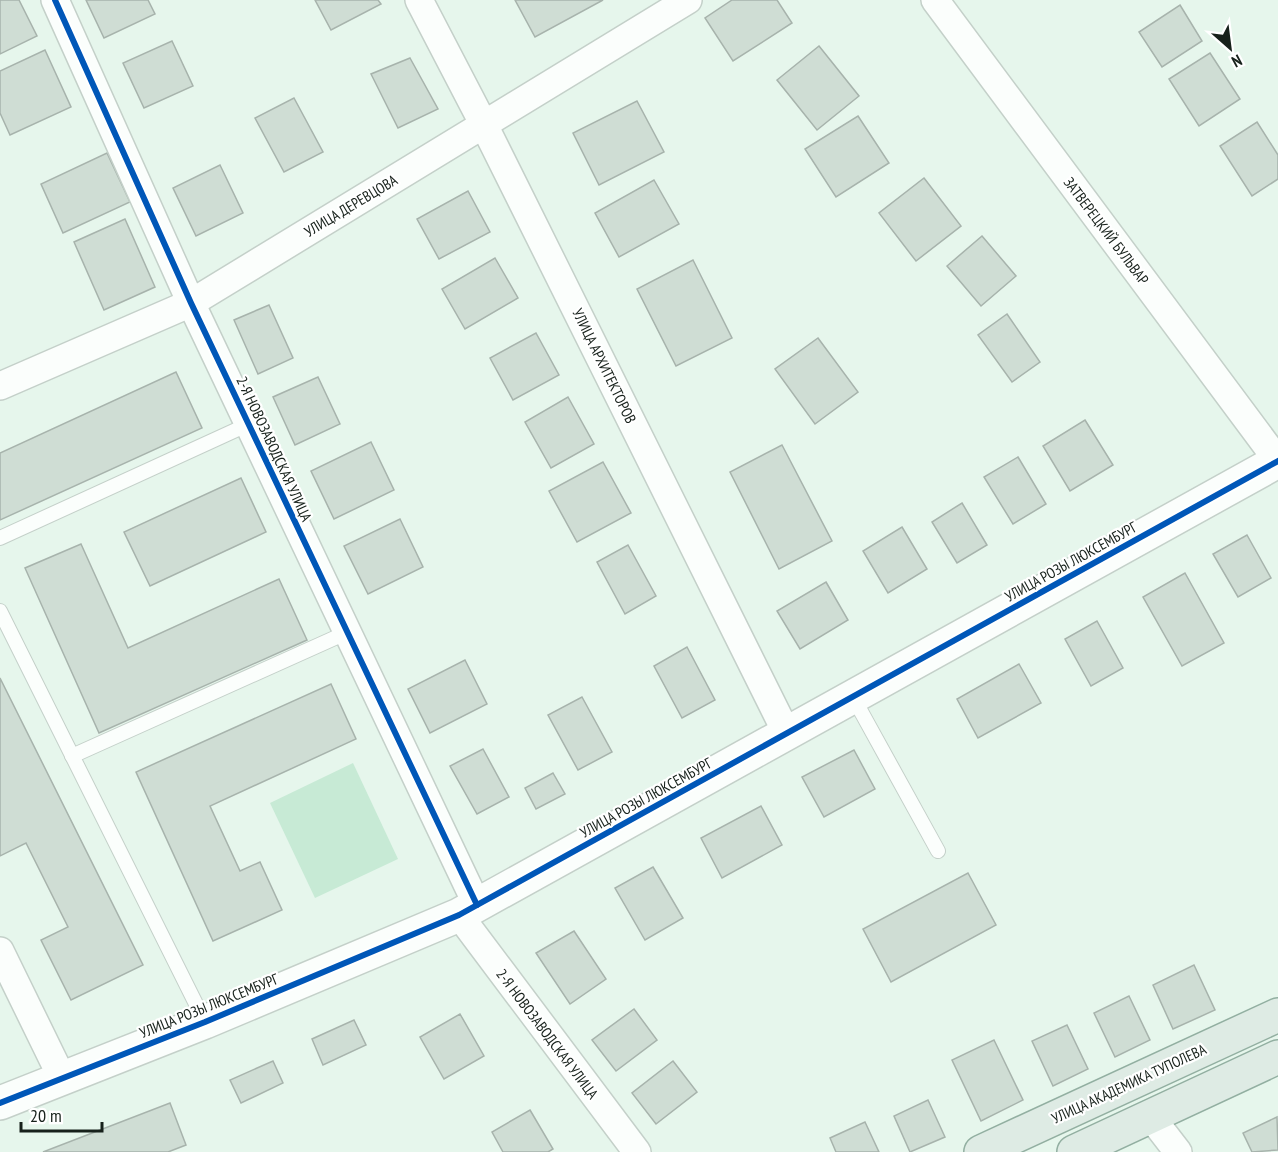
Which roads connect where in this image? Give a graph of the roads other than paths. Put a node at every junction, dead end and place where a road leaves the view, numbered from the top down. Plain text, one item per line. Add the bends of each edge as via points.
1 (55, 0) edge
2 (419, 0) edge
3 (688, 0) edge
4 (935, 0) edge
5 (484, 125) junction
6 (191, 303) junction
7 (0, 386) edge
8 (249, 424) junction
9 (1278, 461) edge
10 (0, 538) edge
11 (0, 611) edge
12 (348, 632) junction
13 (853, 697) junction
14 (787, 734) junction
15 (72, 756) junction
16 (938, 851) dead end
17 (468, 910) junction
18 (0, 951) edge
19 (1278, 1015) edge
20 (205, 1022) junction
21 (1278, 1057) edge
22 (62, 1078) junction
23 (0, 1103) edge
24 (1151, 1117) junction
25 (637, 1152) edge
26 (981, 1152) edge
27 (1074, 1152) edge
28 (1178, 1152) edge

1 - 6 street, 2-Я НОВОЗАВОДСКАЯ УЛИЦА
2 - 5 street, УЛИЦА АРХИТЕКТОРОВ
3 - 5 street, УЛИЦА ДЕРЕВЦОВА
4 - 9 street, ЗАТВЕРЕЦКИЙ БУЛЬВАР
5 - 6 street, УЛИЦА ДЕРЕВЦОВА
5 - 14 street, УЛИЦА АРХИТЕКТОРОВ
6 - 7 street, УЛИЦА ДЕРЕВЦОВА
6 - 8 street, 2-Я НОВОЗАВОДСКАЯ УЛИЦА
8 - 10 lane
8 - 12 street, 2-Я НОВОЗАВОДСКАЯ УЛИЦА
9 - 13 street, УЛИЦА РОЗЫ ЛЮКСЕМБУРГ
11 - 15 lane
12 - 15 lane
12 - 17 street, 2-Я НОВОЗАВОДСКАЯ УЛИЦА
13 - 14 street, УЛИЦА РОЗЫ ЛЮКСЕМБУРГ
13 - 16 lane
14 - 17 street, УЛИЦА РОЗЫ ЛЮКСЕМБУРГ
15 - 20 lane
17 - 20 street, УЛИЦА РОЗЫ ЛЮКСЕМБУРГ
17 - 25 street, 2-Я НОВОЗАВОДСКАЯ УЛИЦА
18 - 22 street
19 - 26 main road, УЛИЦА АКАДЕМИКА ТУПОЛЕВА
20 - 22 street, УЛИЦА РОЗЫ ЛЮКСЕМБУРГ
21 - 24 main road
22 - 23 street, УЛИЦА РОЗЫ ЛЮКСЕМБУРГ
24 - 27 main road
24 - 28 street

